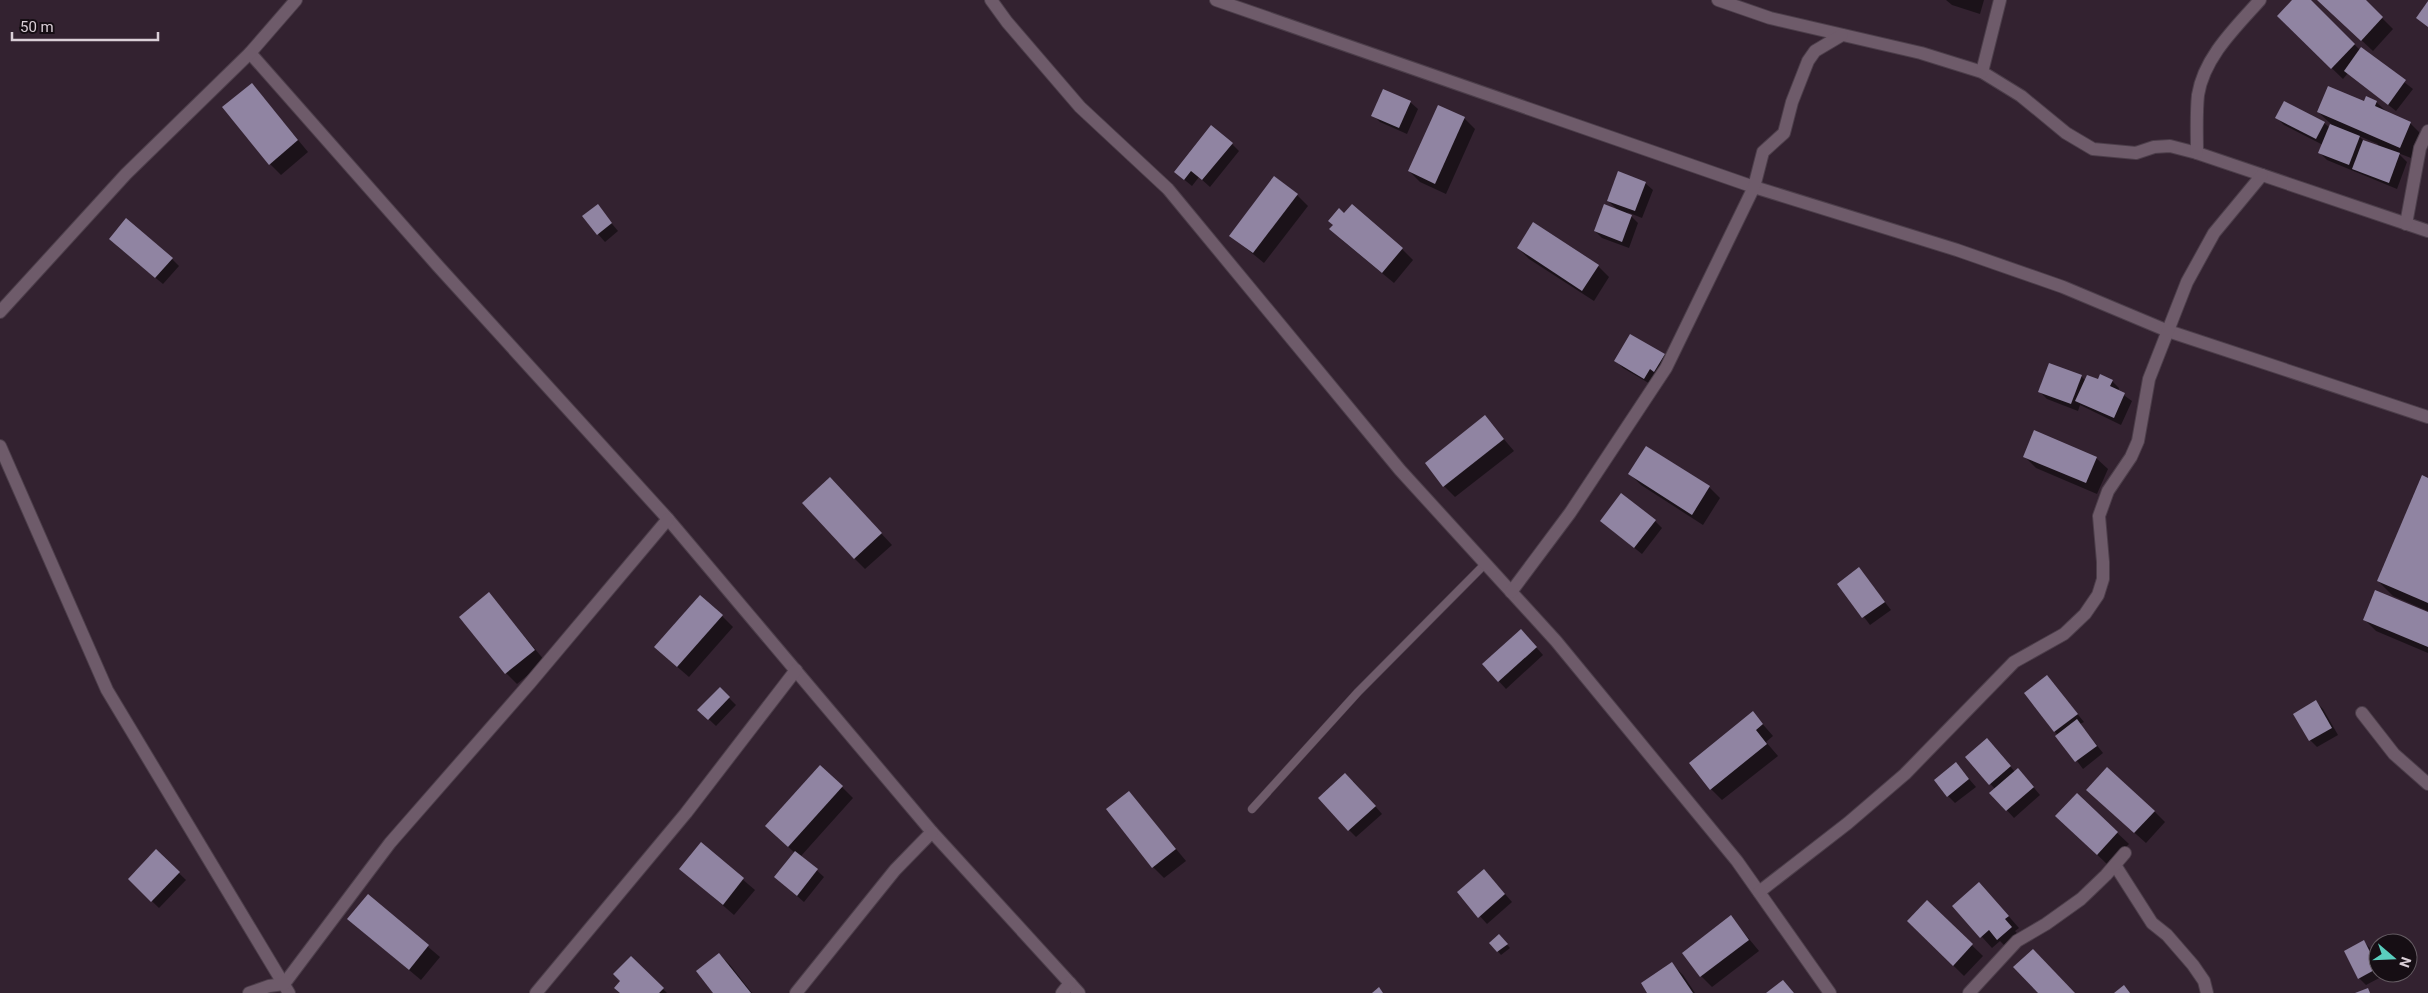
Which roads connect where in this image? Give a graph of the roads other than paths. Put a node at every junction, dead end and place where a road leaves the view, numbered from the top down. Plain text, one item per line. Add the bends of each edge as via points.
1 (296, 0) edge
2 (991, 0) edge
3 (1216, 0) edge
4 (1718, 0) edge
5 (2000, 0) edge
6 (2260, 0) edge
7 (1842, 35) junction
8 (250, 53) junction
9 (1982, 72) junction
10 (2428, 131) edge
11 (2198, 153) junction
12 (2262, 175) junction
13 (1754, 187) junction
14 (2406, 224) junction
15 (2428, 231) edge
16 (0, 312) edge
17 (2168, 331) junction
18 (2428, 417) edge
19 (0, 446) edge
20 (668, 519) junction
21 (1486, 563) junction
22 (1511, 592) junction
23 (796, 670) junction
24 (2362, 713) dead end
25 (2428, 784) edge
26 (1252, 809) dead end
27 (932, 832) junction
28 (2125, 853) dead end
29 (2115, 865) junction
30 (1759, 892) junction
31 (287, 989) edge
32 (1070, 990) edge
33 (249, 993) edge
34 (536, 993) edge
35 (796, 993) edge
36 (1830, 993) edge
37 (1969, 993) edge
38 (2207, 993) edge

1 - 8 street
2 - 21 street via 1080,107 1168,189 1400,470
3 - 13 street
4 - 7 street via 1770,18
5 - 9 street
6 - 11 street via 2225,39 2205,74 2198,94
7 - 9 street via 1921,53
7 - 13 street via 1815,51 1808,61 1784,133 1764,152
8 - 16 street via 126,174
8 - 20 street
9 - 11 street via 2021,96 2066,133 2093,149 2136,153 2170,146
10 - 14 street via 2420,148
11 - 12 street
12 - 14 street
12 - 17 street via 2214,233 2187,282
13 - 17 street via 2045,280
13 - 22 street via 1666,368 1570,513
14 - 15 street
17 - 18 street
17 - 30 street via 2149,379 2138,442 2108,491 2098,516 2103,579 2098,595 2085,614 2064,634 2014,662 1905,774
19 - 31 street via 107,690
20 - 23 street
20 - 31 street via 390,843
21 - 22 street
21 - 26 lane via 1358,692
22 - 30 street via 1556,641
23 - 27 street
23 - 34 street via 686,813
24 - 25 street via 2394,754
27 - 32 street
27 - 35 street via 894,870
28 - 29 street
29 - 37 street via 2081,899 2017,941
29 - 38 street via 2152,923 2193,965 2204,981
30 - 36 street
31 - 33 street via 269,986

